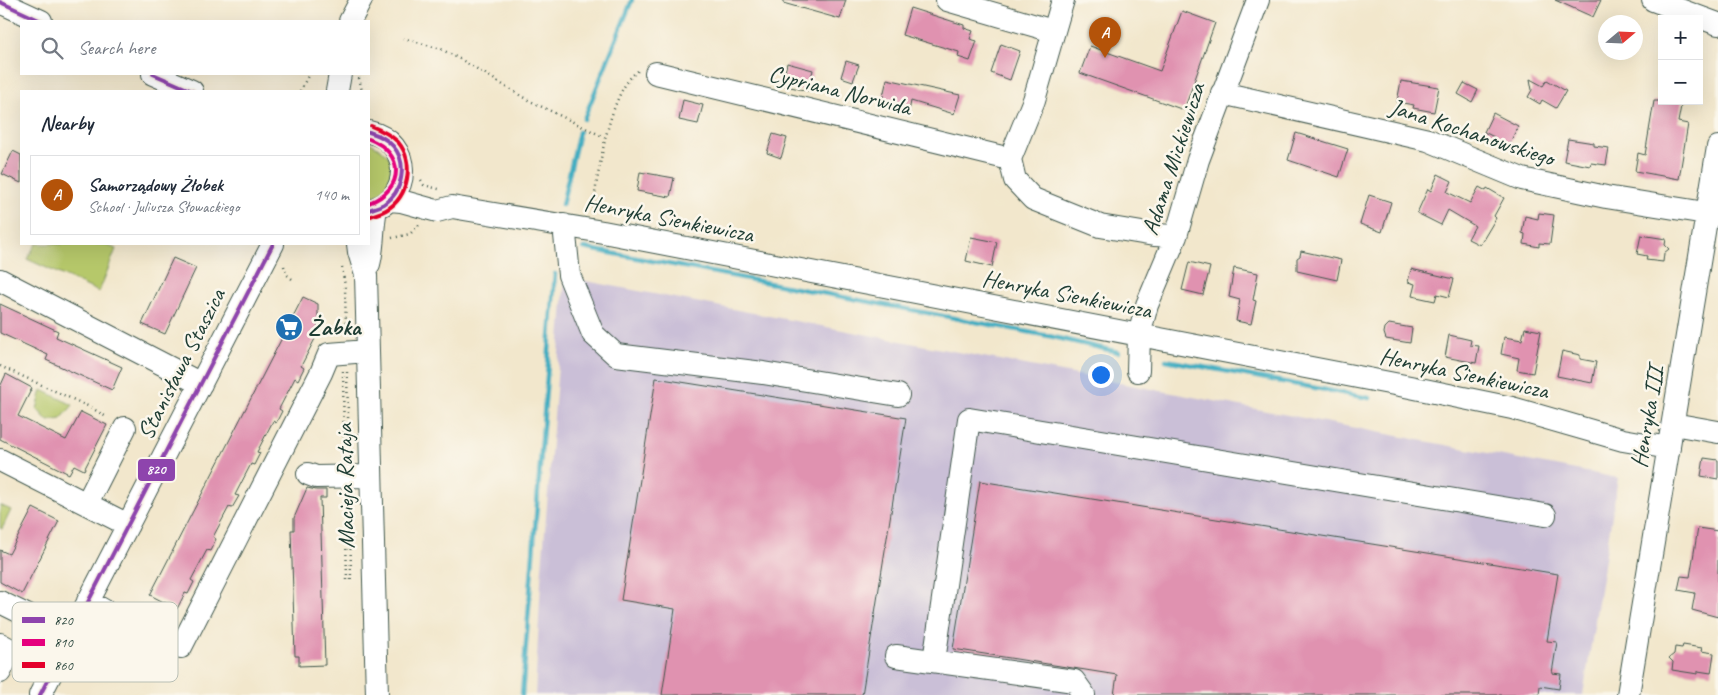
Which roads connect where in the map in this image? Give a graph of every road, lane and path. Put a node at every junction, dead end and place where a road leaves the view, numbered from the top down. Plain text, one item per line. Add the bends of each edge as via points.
1 (361, 0) edge
2 (947, 0) edge
3 (1063, 0) edge
4 (1258, 0) edge
5 (1653, 0) edge
6 (351, 20) edge
7 (1718, 24) edge
8 (1053, 31) junction
9 (403, 38) dead end
10 (656, 73) joint
11 (155, 75) edge
12 (309, 75) edge
13 (345, 81) edge
14 (304, 85) junction
15 (190, 90) edge
16 (301, 90) edge
17 (304, 90) edge
18 (360, 90) edge
19 (1222, 93) junction
20 (370, 132) edge
21 (606, 138) junction
22 (1718, 147) edge
23 (1010, 159) junction
24 (401, 181) junction
25 (378, 206) edge
26 (452, 207) junction
27 (1712, 214) edge
28 (421, 223) dead end
29 (564, 226) junction
30 (588, 230) junction
31 (1176, 236) junction
32 (386, 238) dead end
33 (272, 245) edge
34 (358, 245) edge
35 (342, 260) dead end
36 (366, 275) junction
37 (0, 280) edge
38 (1139, 335) junction
39 (346, 338) dead end
40 (368, 352) junction
41 (0, 366) edge
42 (1138, 371) dead end
43 (201, 384) junction
44 (898, 394) dead end
45 (1673, 424) junction
46 (125, 428) joint
47 (1718, 432) edge
48 (1669, 448) junction
49 (0, 460) edge
50 (308, 474) dead end
51 (371, 476) junction
52 (87, 503) junction
53 (1545, 515) dead end
54 (128, 525) junction
55 (88, 601) edge
56 (0, 602) edge
57 (12, 608) edge
58 (0, 644) edge
59 (178, 646) edge
60 (896, 656) dead end
61 (934, 661) junction
62 (0, 672) edge
63 (47, 682) edge
64 (40, 695) edge
65 (377, 695) edge
66 (1084, 695) edge
67 (1629, 695) edge

1 - 6 street
2 - 8 street
3 - 8 street
4 - 19 street, Adama Mickiewicza
5 - 7 street
8 - 23 street via 1034,100
9 - 21 path via 441,49 526,99
10 - 21 path via 640,70 624,85
10 - 23 street, Cypriana Norwida
11 - 15 street
12 - 14 path
13 - 18 path
14 - 16 path
14 - 17 path
19 - 27 street, Jana Kochanowskiego via 1428,140 1522,179
19 - 31 street, Adama Mickiewicza
20 - 24 street via 392,145 402,168
21 - 30 path
22 - 27 street, Henryka III
23 - 31 street via 1015,180 1033,200 1100,226
24 - 25 street via 397,191
24 - 26 street, Henryka Sienkiewicza
25 - 26 street, Henryka Sienkiewicza via 401,201 437,211
25 - 36 street, Macieja Rataja
26 - 29 street, Henryka Sienkiewicza
27 - 45 street, Henryka III
28 - 32 path via 410,234
29 - 30 street, Henryka Sienkiewicza
29 - 44 street via 569,275 593,334 616,355
30 - 38 street, Henryka Sienkiewicza
31 - 38 street, Adama Mickiewicza via 1147,305
33 - 43 street, Stanisława Staszica
34 - 36 street, Macieja Rataja
35 - 39 path
36 - 40 street, Macieja Rataja
37 - 43 street
38 - 42 street, Adama Mickiewicza
38 - 48 street, Henryka Sienkiewicza via 1512,408 1623,440
40 - 51 street, Macieja Rataja
40 - 59 street via 329,354
41 - 46 path via 92,408
43 - 54 street, Stanisława Staszica
45 - 47 street
45 - 48 street, Henryka III
46 - 52 street
48 - 67 street, Henryka III
49 - 52 street
50 - 51 street via 316,477
51 - 65 street, Macieja Rataja
52 - 54 street
53 - 61 street via 969,419
54 - 55 street, Stanisława Staszica
56 - 57 street
58 - 62 street via 11,650
60 - 61 street
61 - 66 street via 1074,681
63 - 64 street, Stanisława Staszica

